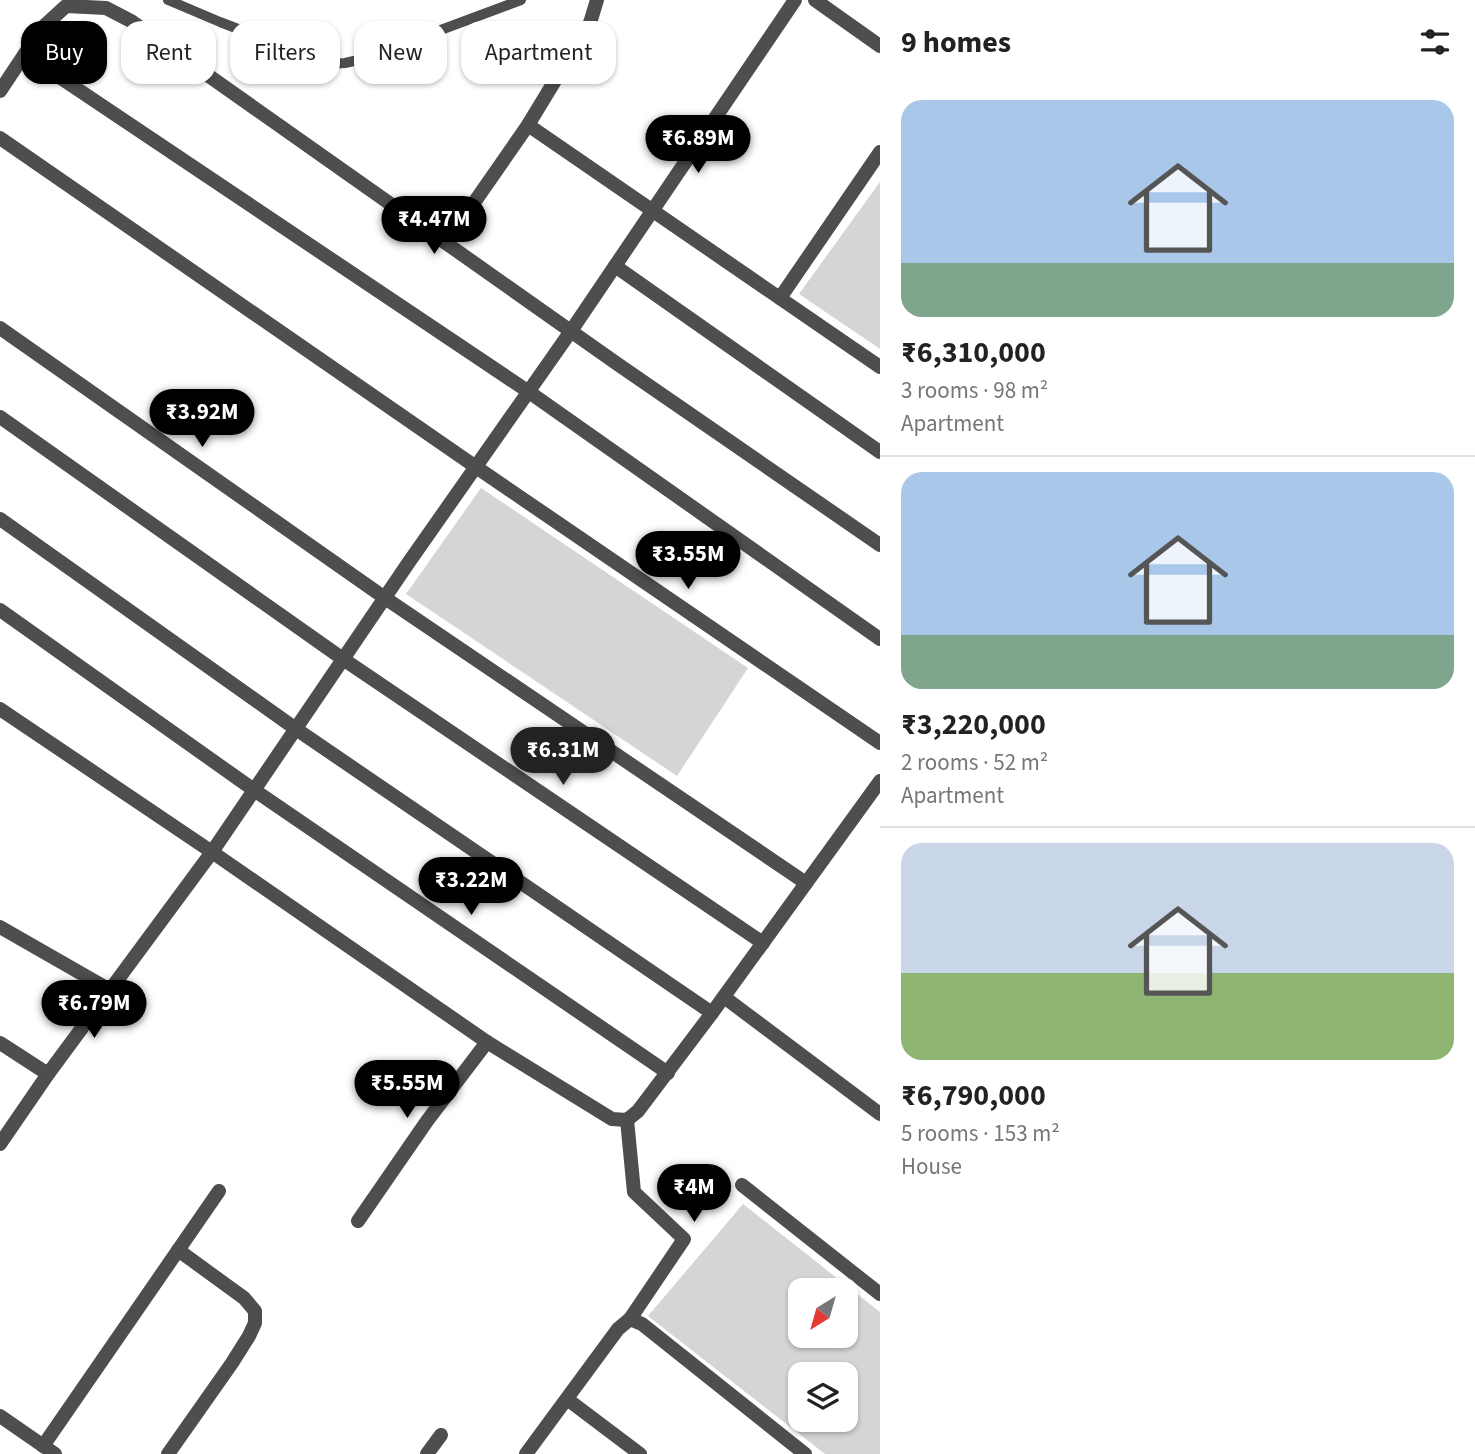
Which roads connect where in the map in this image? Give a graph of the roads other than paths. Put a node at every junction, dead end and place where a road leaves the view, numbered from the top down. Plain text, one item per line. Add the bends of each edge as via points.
1 (168, 0) edge
2 (520, 0) edge
3 (597, 0) edge
4 (796, 0) edge
5 (815, 0) edge
6 (108, 4) edge
7 (50, 21) edge
8 (880, 46) edge
9 (21, 60) edge
10 (70, 84) edge
11 (0, 91) edge
12 (528, 125) junction
13 (0, 138) edge
14 (880, 152) edge
15 (653, 210) junction
16 (446, 243) junction
17 (614, 266) junction
18 (780, 298) junction
19 (0, 328) edge
20 (571, 331) junction
21 (880, 367) edge
22 (529, 392) junction
23 (0, 417) edge
24 (880, 453) edge
25 (476, 467) junction
26 (0, 519) edge
27 (880, 545) edge
28 (385, 598) junction
29 (0, 610) edge
30 (880, 639) edge
31 (343, 659) junction
32 (0, 709) edge
33 (296, 729) junction
34 (880, 743) edge
35 (880, 781) edge
36 (254, 790) junction
37 (212, 852) junction
38 (806, 883) junction
39 (0, 927) edge
40 (763, 943) junction
41 (110, 990) junction
42 (724, 998) junction
43 (712, 1013) junction
44 (487, 1042) junction
45 (0, 1043) edge
46 (668, 1073) junction
47 (48, 1074) junction
48 (880, 1114) edge
49 (627, 1120) junction
50 (0, 1144) edge
51 (742, 1185) dead end
52 (219, 1191) dead end
53 (358, 1221) dead end
54 (178, 1250) junction
55 (880, 1294) edge
56 (630, 1319) junction
57 (567, 1399) junction
58 (0, 1416) edge
59 (441, 1434) dead end
60 (49, 1450) edge
61 (528, 1452) edge
62 (168, 1454) edge
63 (427, 1454) edge
64 (640, 1454) edge
65 (805, 1454) edge

1 - 2 lane via 329,64 363,59
3 - 12 street via 590,23
4 - 15 street
5 - 8 street
6 - 7 street via 66,6
6 - 16 street
9 - 11 street
10 - 22 street
12 - 15 street
12 - 16 street
13 - 25 street
14 - 18 street
15 - 17 street
15 - 18 street
16 - 20 street
17 - 20 street
17 - 24 street
18 - 21 street
19 - 28 street
20 - 22 street
20 - 27 street
22 - 25 street
22 - 30 street
23 - 31 street
25 - 28 street
25 - 34 street
26 - 33 street
28 - 31 street
28 - 38 street
29 - 36 street
31 - 33 street
31 - 40 street
32 - 37 street
33 - 36 street
33 - 43 street
35 - 38 street
36 - 37 street
36 - 46 street
37 - 41 street
37 - 44 street
38 - 40 street
39 - 41 street
40 - 42 street
41 - 47 street
42 - 43 street
42 - 48 street
43 - 46 street
44 - 49 street via 612,1119
44 - 53 street
45 - 47 street
46 - 49 street
47 - 50 street
49 - 56 street via 634,1192 684,1239
51 - 55 street
52 - 54 street
54 - 60 street
54 - 62 street via 244,1297 255,1311 255,1324
56 - 57 street
56 - 65 street
57 - 61 street
57 - 64 street
58 - 60 street
59 - 63 street

